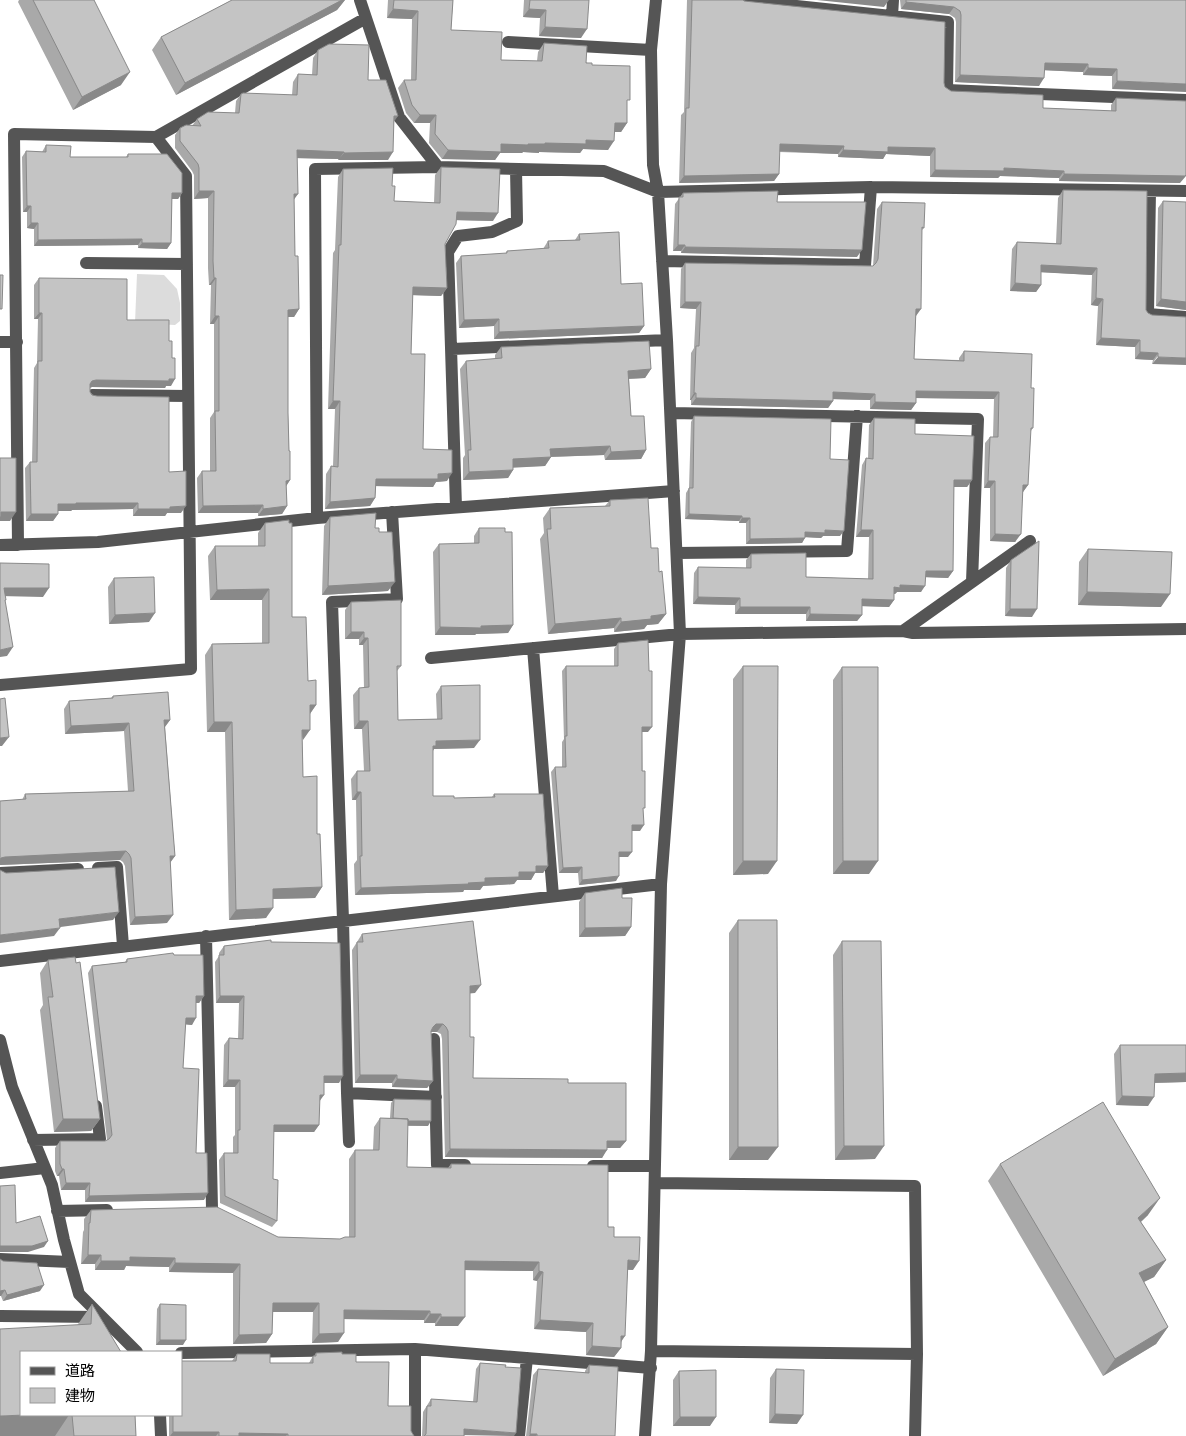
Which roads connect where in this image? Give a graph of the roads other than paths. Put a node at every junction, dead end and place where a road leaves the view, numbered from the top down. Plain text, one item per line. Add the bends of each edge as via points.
1 (360, 0) edge
2 (656, 0) edge
3 (740, 0) edge
4 (893, 0) edge
5 (798, 3) edge
6 (892, 16) junction
7 (366, 18) junction
8 (508, 42) dead end
9 (651, 50) junction
10 (1186, 100) edge
11 (156, 137) junction
12 (438, 167) junction
13 (516, 169) junction
14 (871, 187) junction
15 (1150, 191) junction
16 (1186, 191) edge
17 (658, 192) junction
18 (662, 261) junction
19 (86, 263) dead end
20 (187, 264) junction
21 (1186, 317) edge
22 (667, 340) junction
23 (0, 342) edge
24 (17, 342) junction
25 (452, 349) junction
26 (92, 395) edge
27 (188, 396) junction
28 (671, 413) junction
29 (856, 416) junction
30 (674, 491) junction
31 (456, 507) junction
32 (392, 512) junction
33 (317, 518) junction
34 (189, 532) junction
35 (1030, 541) dead end
36 (0, 545) edge
37 (18, 545) junction
38 (677, 553) junction
39 (972, 582) junction
40 (1186, 628) edge
41 (903, 631) junction
42 (680, 634) junction
43 (533, 648) junction
44 (431, 658) dead end
45 (0, 685) edge
46 (0, 873) edge
47 (661, 884) junction
48 (553, 896) junction
49 (343, 920) junction
50 (206, 936) junction
51 (123, 946) junction
52 (0, 961) edge
53 (434, 1039) edge
54 (0, 1040) edge
55 (4, 1066) edge
56 (94, 1090) edge
57 (348, 1093) junction
58 (436, 1097) junction
59 (34, 1140) junction
60 (349, 1142) dead end
61 (477, 1165) edge
62 (576, 1166) edge
63 (655, 1166) junction
64 (45, 1168) junction
65 (0, 1173) edge
66 (656, 1183) junction
67 (115, 1210) edge
68 (212, 1210) edge
69 (57, 1211) junction
70 (0, 1259) edge
71 (70, 1262) junction
72 (0, 1316) edge
73 (102, 1317) junction
74 (414, 1349) junction
75 (137, 1351) edge
76 (651, 1352) junction
77 (182, 1353) edge
78 (917, 1354) junction
79 (527, 1358) junction
80 (651, 1368) junction
81 (160, 1416) edge
82 (161, 1436) edge
83 (415, 1436) edge
84 (519, 1436) edge
85 (645, 1436) edge
86 (915, 1436) edge

1 - 7 street
2 - 9 street
3 - 5 street
4 - 6 street
5 - 6 street
6 - 10 street via 948,22 947,90
7 - 11 street
7 - 12 street via 399,117
8 - 9 street
9 - 17 street via 653,166
11 - 20 street via 186,176
11 - 24 street via 14,134
12 - 13 street
12 - 33 street via 314,169
13 - 17 street via 604,171
13 - 25 street via 516,221 492,232 458,236 448,252
14 - 15 street
14 - 17 street
14 - 18 street via 865,265
15 - 16 street
15 - 21 street via 1148,314
17 - 18 street
18 - 22 street
19 - 20 street
20 - 27 street
22 - 25 street
22 - 28 street
23 - 24 street
24 - 37 street
25 - 31 street
26 - 27 street
27 - 34 street
28 - 29 street
28 - 30 street
29 - 38 street via 847,551
29 - 39 street via 978,418
30 - 31 street
30 - 38 street
31 - 32 street
32 - 33 street
32 - 49 street via 397,600 332,602
33 - 34 street
34 - 37 street via 98,542
34 - 45 street via 191,669
35 - 39 street
36 - 37 street
38 - 42 street
39 - 41 street
40 - 41 street
41 - 42 street
42 - 43 street
42 - 47 street
43 - 44 street
43 - 48 street
46 - 51 street via 117,868
47 - 48 street
47 - 63 street
48 - 49 street
49 - 50 street
49 - 57 street
50 - 51 street
50 - 68 street
51 - 52 street via 78,957
53 - 58 street
54 - 55 street
55 - 59 street
56 - 59 street via 100,1139
57 - 58 street
57 - 60 street
58 - 61 street via 437,1165
59 - 64 street
62 - 63 street
63 - 66 street
64 - 65 street
64 - 69 street
66 - 76 street
66 - 78 street via 915,1186
67 - 69 street
69 - 71 street
70 - 71 street
71 - 73 street via 79,1294
72 - 73 street
73 - 75 street
74 - 77 street
74 - 79 street
74 - 83 street
76 - 78 street
76 - 80 street
78 - 86 street
79 - 80 street
79 - 84 street
80 - 85 street
81 - 82 street

